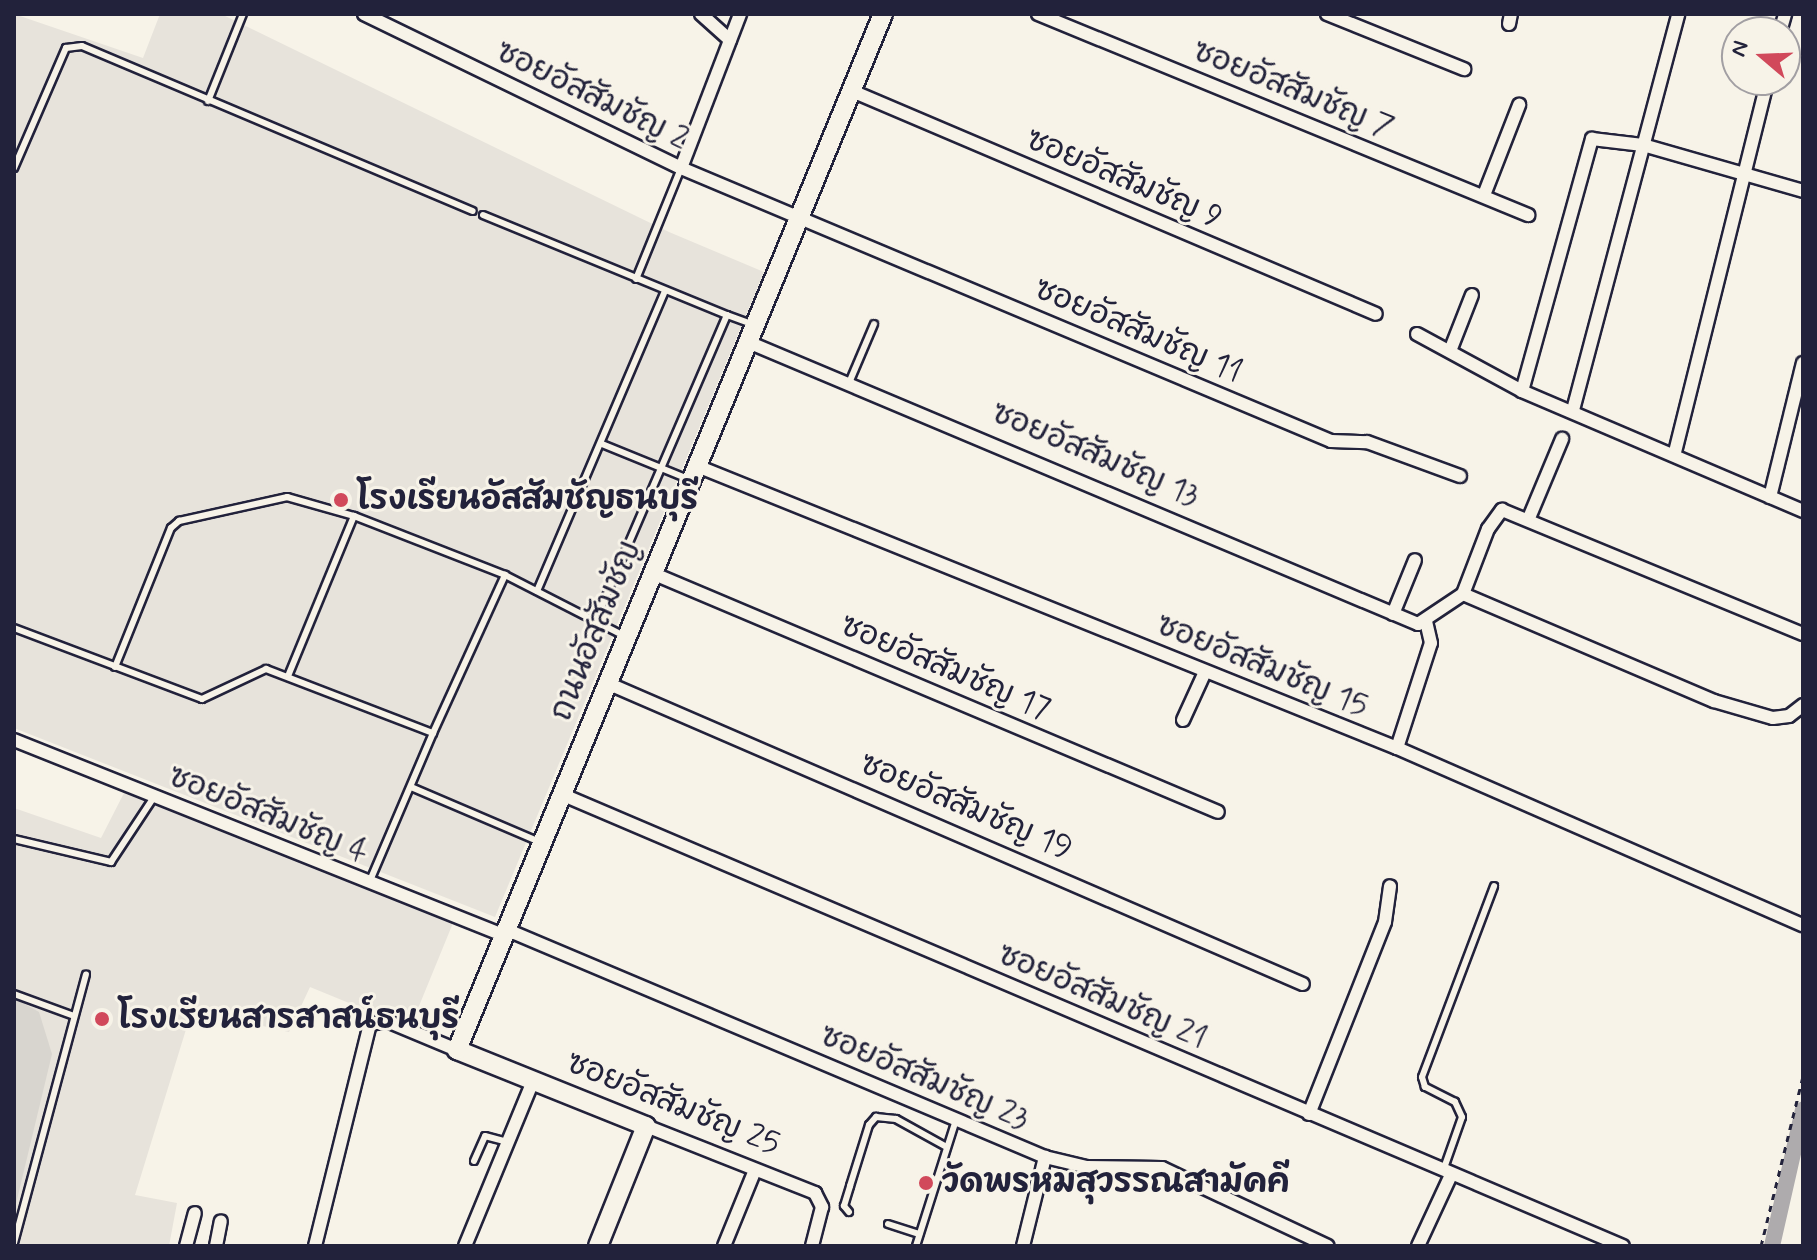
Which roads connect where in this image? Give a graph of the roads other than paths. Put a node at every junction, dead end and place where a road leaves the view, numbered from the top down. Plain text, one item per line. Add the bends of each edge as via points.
1 (243, 14) edge
2 (364, 14) edge
3 (701, 14) edge
4 (740, 14) edge
5 (883, 14) edge
6 (1038, 14) edge
7 (1327, 14) edge
8 (1678, 14) edge
9 (730, 40) junction
10 (1464, 69) dead end
11 (852, 91) junction
12 (1764, 96) edge
13 (208, 101) junction
14 (1519, 105) dead end
15 (1643, 145) junction
16 (14, 168) edge
17 (681, 168) junction
18 (1744, 175) junction
19 (1803, 191) edge
20 (1484, 195) junction
21 (473, 211) dead end
22 (483, 215) dead end
23 (1528, 215) dead end
24 (800, 216) junction
25 (636, 279) junction
26 (665, 291) junction
27 (1472, 295) dead end
28 (1376, 314) dead end
29 (727, 315) junction
30 (874, 324) dead end
31 (752, 334) junction
32 (1417, 334) dead end
33 (1450, 351) junction
34 (1803, 363) edge
35 (848, 384) junction
36 (1522, 391) junction
37 (1573, 410) junction
38 (1562, 439) dead end
39 (602, 444) junction
40 (1675, 452) junction
41 (661, 468) junction
42 (694, 473) junction
43 (1460, 476) dead end
44 (1770, 497) junction
45 (1803, 511) edge
46 (354, 516) junction
47 (1529, 518) junction
48 (1415, 560) dead end
49 (652, 573) junction
50 (505, 575) junction
51 (537, 591) junction
52 (1463, 594) junction
53 (1393, 614) junction
54 (595, 621) junction
55 (1422, 622) junction
56 (14, 628) edge
57 (1803, 634) edge
58 (625, 637) junction
59 (115, 667) junction
60 (1205, 672) junction
61 (288, 676) junction
62 (607, 683) junction
63 (1803, 705) edge
64 (1183, 720) dead end
65 (433, 733) junction
66 (14, 740) edge
67 (1397, 748) junction
68 (411, 787) junction
69 (561, 794) junction
70 (154, 797) junction
71 (1218, 812) dead end
72 (14, 839) edge
73 (542, 843) junction
74 (369, 883) junction
75 (1390, 886) dead end
76 (1494, 886) dead end
77 (1803, 925) edge
78 (504, 932) junction
79 (86, 974) dead end
80 (1303, 984) dead end
81 (14, 994) edge
82 (74, 1016) junction
83 (457, 1050) junction
84 (533, 1081) junction
85 (1309, 1114) junction
86 (956, 1119) junction
87 (646, 1126) junction
88 (508, 1142) junction
89 (945, 1146) junction
90 (1045, 1157) junction
91 (474, 1161) dead end
92 (755, 1170) junction
93 (1447, 1173) junction
94 (849, 1212) dead end
95 (195, 1213) dead end
96 (221, 1221) dead end
97 (888, 1224) dead end
98 (919, 1234) junction
99 (14, 1243) edge
100 (186, 1246) edge
101 (216, 1246) edge
102 (315, 1246) edge
103 (465, 1246) edge
104 (598, 1246) edge
105 (724, 1246) edge
106 (812, 1246) edge
107 (916, 1246) edge
108 (1023, 1246) edge
109 (1328, 1246) edge
110 (1418, 1246) edge
111 (1623, 1246) edge

1 - 13 lane
2 - 17 street, ซอยอัสสัมชัญ 2
3 - 9 street
4 - 9 street
5 - 11 street, ถนนอัสสัมชัญ
6 - 20 street, ซอยอัสสัมชัญ 7
7 - 10 street
8 - 15 street
9 - 17 street
11 - 24 street, ถนนอัสสัมชัญ
11 - 28 street, ซอยอัสสัมชัญ 9
12 - 18 street
13 - 16 lane via 74,45 63,55
13 - 21 lane
14 - 20 street
15 - 18 street
15 - 36 street via 1601,138 1587,146
15 - 37 street
17 - 24 street, ซอยอัสสัมชัญ 2
17 - 25 lane
18 - 19 street
18 - 40 street
20 - 23 street, ซอยอัสสัมชัญ 7
22 - 25 lane
24 - 31 street, ถนนอัสสัมชัญ
24 - 43 street, ซอยอัสสัมชัญ 11 via 1331,441 1367,442
25 - 26 lane
26 - 29 lane
26 - 39 lane
27 - 33 street
29 - 31 lane
29 - 41 lane
30 - 35 lane
31 - 35 street, ซอยอัสสัมชัญ 13
31 - 42 street, ถนนอัสสัมชัญ
32 - 33 street
33 - 36 street
34 - 44 street
35 - 53 street, ซอยอัสสัมชัญ 13
36 - 37 street
37 - 40 street
38 - 47 street
39 - 41 lane
39 - 51 lane
40 - 44 street
41 - 42 lane
41 - 54 lane
42 - 49 street, ถนนอัสสัมชัญ
42 - 60 street, ซอยอัสสัมชัญ 15
44 - 45 street
46 - 50 lane
46 - 59 lane via 287,497 179,521 171,528
46 - 61 lane
47 - 52 street via 1496,513
47 - 57 street
48 - 53 street
49 - 58 street, ถนนอัสสัมชัญ
49 - 71 street, ซอยอัสสัมชัญ 17
50 - 51 lane
50 - 65 lane
51 - 54 lane
52 - 55 street
52 - 63 street via 1714,701 1773,718 1789,716
53 - 55 street, ซอยอัสสัมชัญ 13
54 - 58 lane
55 - 67 street via 1431,643
56 - 59 lane
58 - 62 street, ถนนอัสสัมชัญ
59 - 61 lane via 207,700 261,670
60 - 64 street
60 - 67 street, ซอยอัสสัมชัญ 15
61 - 65 lane
62 - 69 street, ถนนอัสสัมชัญ
62 - 80 street, ซอยอัสสัมชัญ 19
65 - 68 lane
66 - 70 street, ซอยอัสสัมชัญ 4
67 - 77 street, ซอยอัสสัมชัญ 15
68 - 73 lane
68 - 74 lane
69 - 73 street, ถนนอัสสัมชัญ
69 - 85 street, ซอยอัสสัมชัญ 21
70 - 72 lane via 111,862
70 - 74 street, ซอยอัสสัมชัญ 4
73 - 78 street, ถนนอัสสัมชัญ
74 - 78 street, ซอยอัสสัมชัญ 4
75 - 85 street via 1385,922
76 - 93 lane via 1422,1077 1425,1087 1455,1102 1462,1117
78 - 83 street, ถนนอัสสัมชัญ
78 - 86 street, ซอยอัสสัมชัญ 23
79 - 82 lane
81 - 82 lane
82 - 99 lane
83 - 84 street, ซอยอัสสัมชัญ 25
83 - 102 street via 387,1021 370,1024
84 - 87 street, ซอยอัสสัมชัญ 25
84 - 88 street
85 - 93 street, ซอยอัสสัมชัญ 21
86 - 89 lane
86 - 90 street, ซอยอัสสัมชัญ 23
87 - 92 street, ซอยอัสสัมชัญ 25
87 - 104 street
88 - 91 lane via 485,1136
88 - 103 street
89 - 94 lane via 896,1119 876,1117 844,1206
89 - 98 lane
90 - 108 street
90 - 109 street, ซอยอัสสัมชัญ 23 via 1087,1167 1162,1168
92 - 105 street
92 - 106 street, ซอยอัสสัมชัญ 25 via 819,1199
93 - 110 street
93 - 111 street, ซอยอัสสัมชัญ 21
95 - 100 street
96 - 101 street
97 - 98 lane
98 - 107 lane

